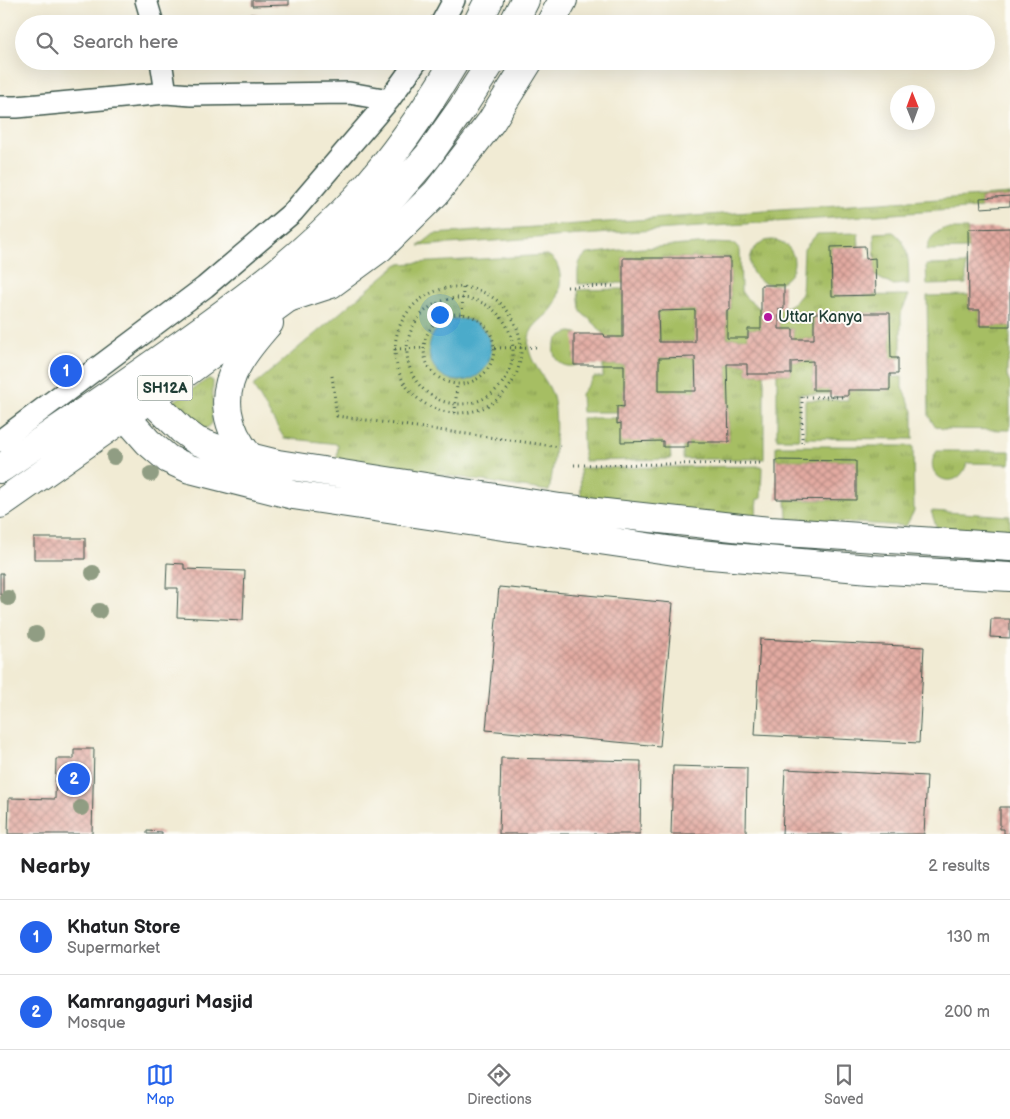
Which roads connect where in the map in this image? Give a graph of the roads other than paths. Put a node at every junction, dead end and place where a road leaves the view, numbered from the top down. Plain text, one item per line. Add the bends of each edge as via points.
1 (146, 0) edge
2 (454, 0) edge
3 (489, 0) edge
4 (525, 0) edge
5 (563, 0) edge
6 (150, 15) edge
7 (446, 15) edge
8 (482, 15) edge
9 (518, 15) edge
10 (555, 15) edge
11 (162, 70) edge
12 (410, 70) edge
13 (450, 70) edge
14 (486, 70) edge
15 (523, 70) edge
16 (166, 93) junction
17 (389, 100) junction
18 (0, 107) edge
19 (288, 298) junction
20 (102, 365) junction
21 (128, 395) junction
22 (0, 441) edge
23 (250, 457) junction
24 (297, 467) junction
25 (0, 470) edge
26 (293, 494) junction
27 (0, 504) edge
28 (558, 521) junction
29 (1010, 547) edge
30 (1010, 577) edge

1 - 6 street
2 - 7 street
3 - 8 street
4 - 9 street
5 - 10 street
11 - 16 street
12 - 17 street
13 - 21 street, SH12A via 358,196 311,243
14 - 19 street, SH12A via 428,156 364,229
15 - 19 street via 491,122 436,194 380,248 331,284
16 - 17 street via 349,93
16 - 18 street
17 - 20 street via 293,212 205,287
19 - 21 street, SH12A
19 - 23 street via 238,363 228,387 230,425
20 - 21 street
20 - 22 street
21 - 23 street via 197,441
21 - 25 street, SH12A
21 - 26 street via 148,442 168,458 218,477
21 - 27 street, SH12A
23 - 24 street
24 - 26 street
24 - 28 street
26 - 28 street
28 - 29 street via 770,530
28 - 30 street via 688,553

